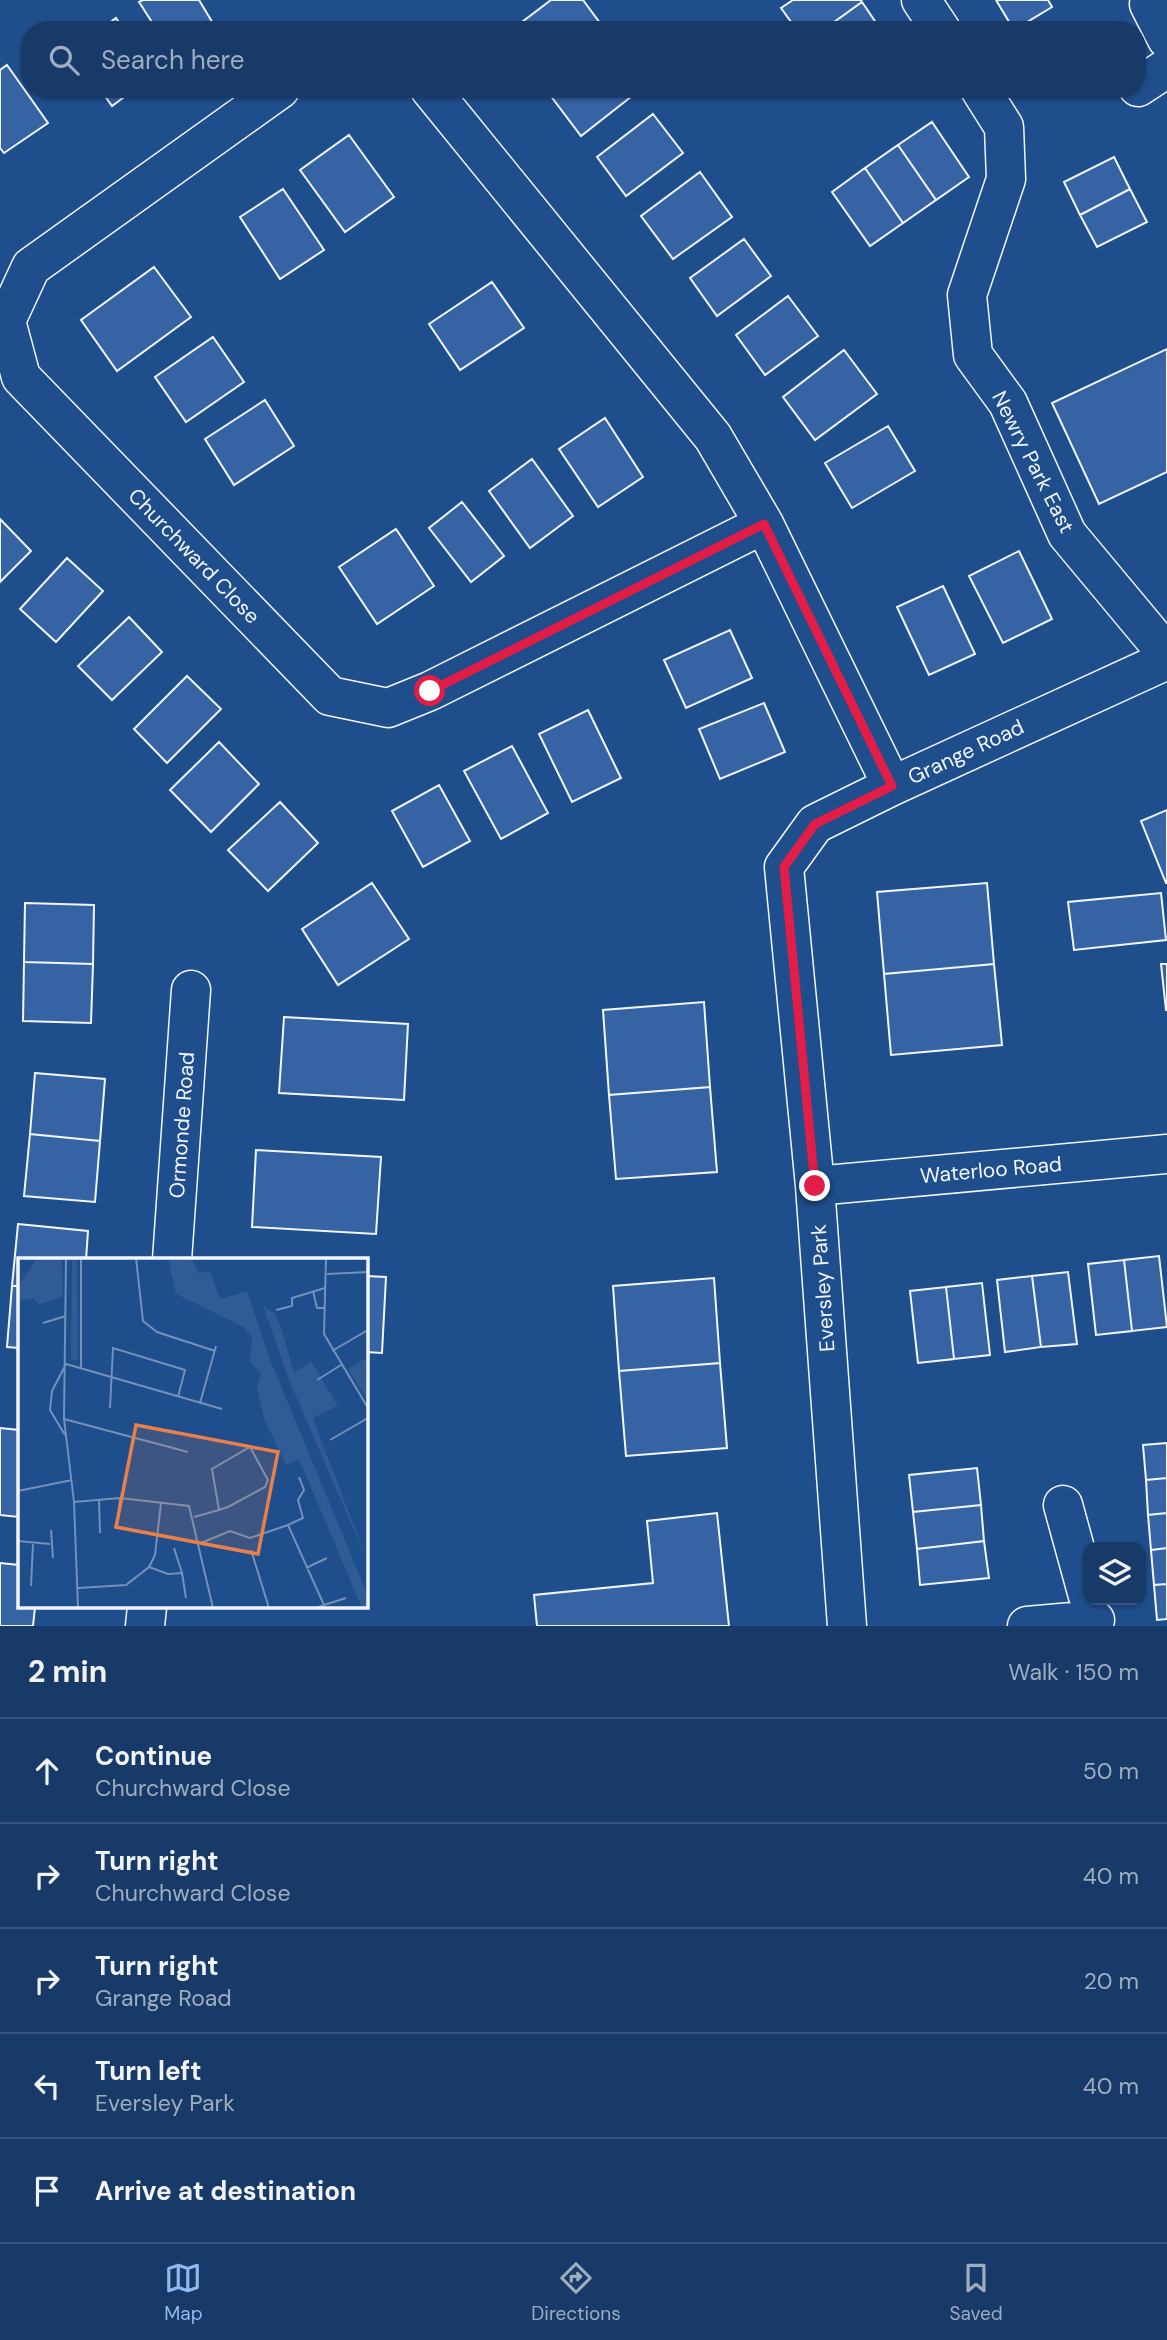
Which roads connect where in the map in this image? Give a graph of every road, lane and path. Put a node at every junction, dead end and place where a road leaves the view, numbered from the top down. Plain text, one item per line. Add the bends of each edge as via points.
1 (921, 0) edge
2 (1149, 4) dead end
3 (935, 21) edge
4 (1167, 39) edge
5 (267, 98) edge
6 (437, 98) edge
7 (985, 98) edge
8 (764, 524) junction
9 (1167, 654) edge
10 (1167, 660) edge
11 (892, 786) junction
12 (784, 867) joint
13 (191, 990) dead end
14 (1167, 1154) edge
15 (815, 1186) junction
16 (172, 1258) edge
17 (1063, 1505) dead end
18 (147, 1608) edge
19 (1092, 1610) edge
20 (145, 1626) edge
21 (847, 1626) edge
22 (1027, 1626) edge

1 - 3 street
2 - 4 street
5 - 8 street, Churchward Close via 31,267 6,321 21,377 330,696 388,708
6 - 8 street via 713,437
7 - 9 street, Newry Park East via 1004,127 1006,179 967,295 973,355 1008,403 1067,534
8 - 11 street
10 - 11 street, Grange Road
11 - 12 street, Grange Road via 815,824
12 - 15 street, Eversley Park
13 - 16 street, Ormonde Road
14 - 15 street, Waterloo Road
15 - 21 street, Eversley Park
17 - 19 street
18 - 20 street
19 - 22 street

